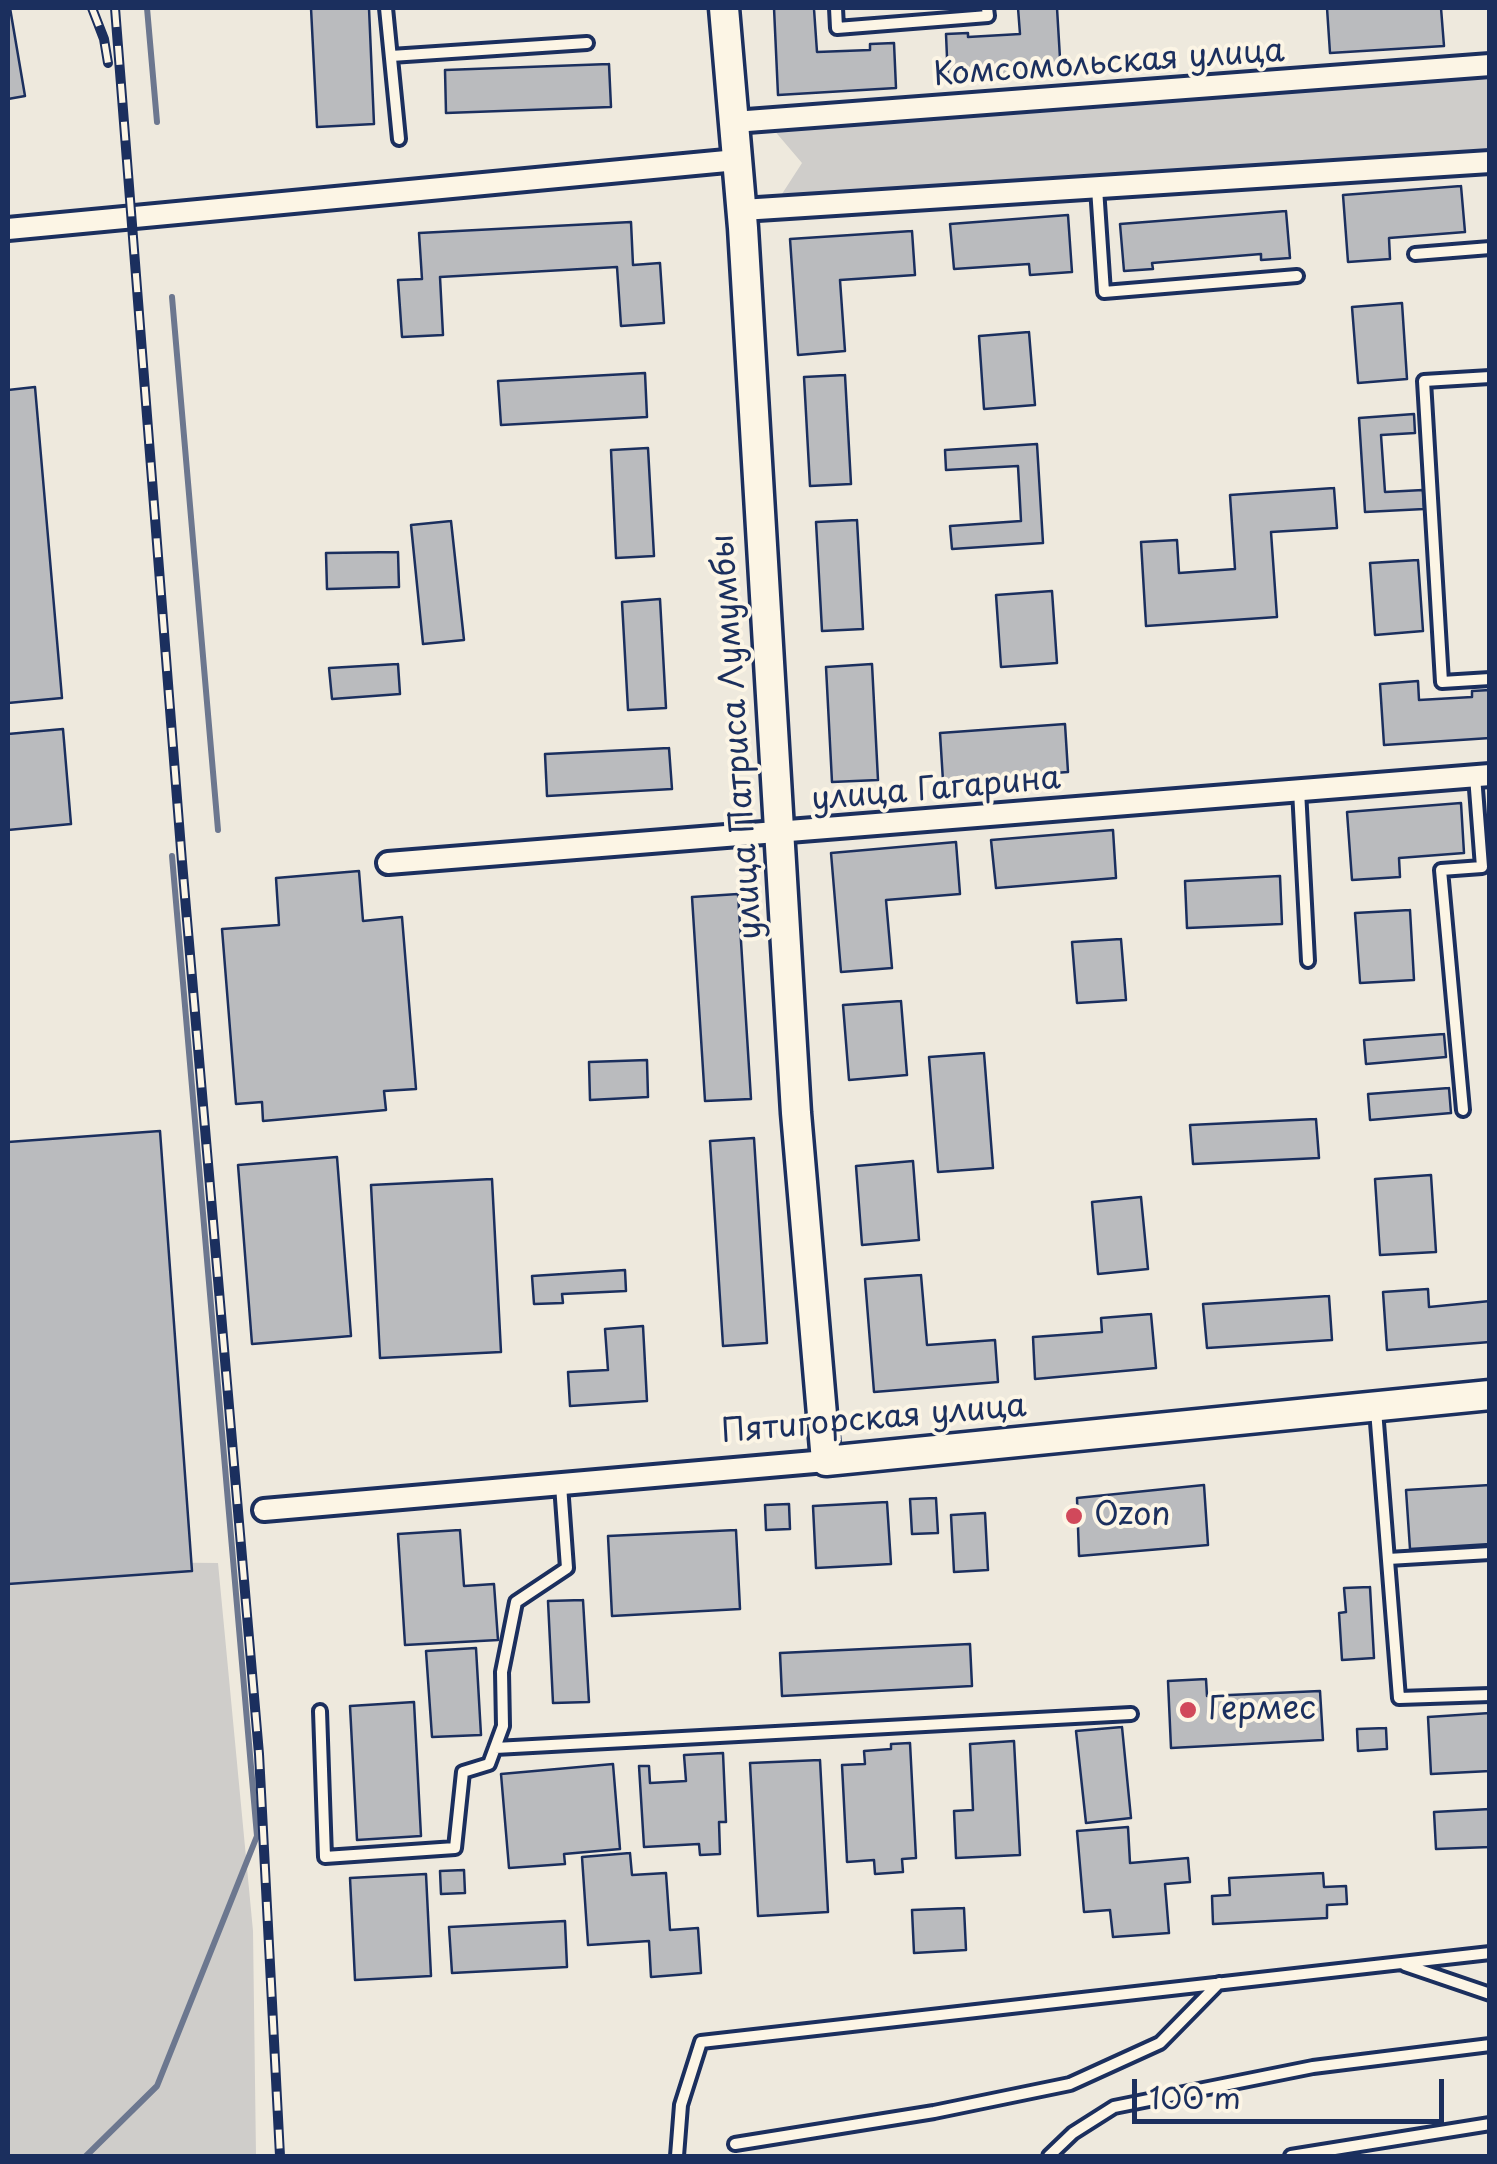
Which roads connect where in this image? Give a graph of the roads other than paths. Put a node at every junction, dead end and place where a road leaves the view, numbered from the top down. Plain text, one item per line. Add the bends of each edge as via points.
1 (386, 8) edge
2 (724, 8) edge
3 (836, 8) edge
4 (987, 8) edge
5 (587, 43) dead end
6 (391, 56) junction
7 (1490, 65) edge
8 (734, 122) junction
9 (399, 139) dead end
10 (738, 160) junction
11 (1490, 162) edge
12 (1097, 187) junction
13 (742, 210) junction
14 (8, 229) edge
15 (1490, 248) edge
16 (1416, 254) dead end
17 (1297, 276) dead end
18 (1490, 377) edge
19 (1490, 679) edge
20 (1482, 776) edge
21 (1299, 789) junction
22 (779, 834) junction
23 (388, 863) dead end
24 (1486, 867) edge
25 (1308, 962) dead end
26 (1463, 1110) dead end
27 (1490, 1395) edge
28 (1375, 1406) junction
29 (826, 1461) junction
30 (561, 1484) junction
31 (264, 1510) dead end
32 (1490, 1553) edge
33 (1388, 1560) junction
34 (1490, 1694) edge
35 (320, 1711) dead end
36 (1131, 1714) dead end
37 (495, 1748) junction
38 (1490, 1953) edge
39 (1400, 1963) junction
40 (1218, 1983) junction
41 (1490, 1994) edge
42 (1490, 2045) edge
43 (1490, 2124) edge
44 (735, 2144) dead end
45 (677, 2156) edge
46 (1049, 2156) edge
47 (1290, 2156) edge

1 - 6 lane
2 - 8 street, улица Патриса Лумумбы
3 - 4 lane via 837,28 988,16
5 - 6 lane
6 - 9 lane
7 - 8 street, Комсомольская улица
8 - 10 street, улица Патриса Лумумбы
10 - 13 street, улица Патриса Лумумбы
10 - 14 street
11 - 12 street
12 - 13 street
12 - 17 lane via 1104,292
13 - 22 street, улица Патриса Лумумбы
15 - 16 lane
18 - 19 lane via 1424,381 1442,682
20 - 21 street, улица Гагарина
20 - 24 lane
21 - 22 street, улица Гагарина
21 - 25 lane
22 - 23 street, улица Гагарина
22 - 29 street, улица Патриса Лумумбы
24 - 26 lane via 1441,870
27 - 28 street, Пятигорская улица
28 - 29 street, Пятигорская улица
28 - 33 lane
29 - 30 street, Пятигорская улица
30 - 31 street, Пятигорская улица
30 - 37 lane via 566,1568 516,1602
32 - 33 lane
33 - 34 lane via 1400,1698
35 - 37 lane via 325,1857 455,1848 462,1772 488,1764
36 - 37 lane
38 - 39 lane
39 - 40 lane
39 - 41 lane
40 - 44 lane via 1160,2043 1070,2084
40 - 45 lane via 701,2042 681,2104
42 - 46 lane via 1313,2067 1114,2107
43 - 47 lane

